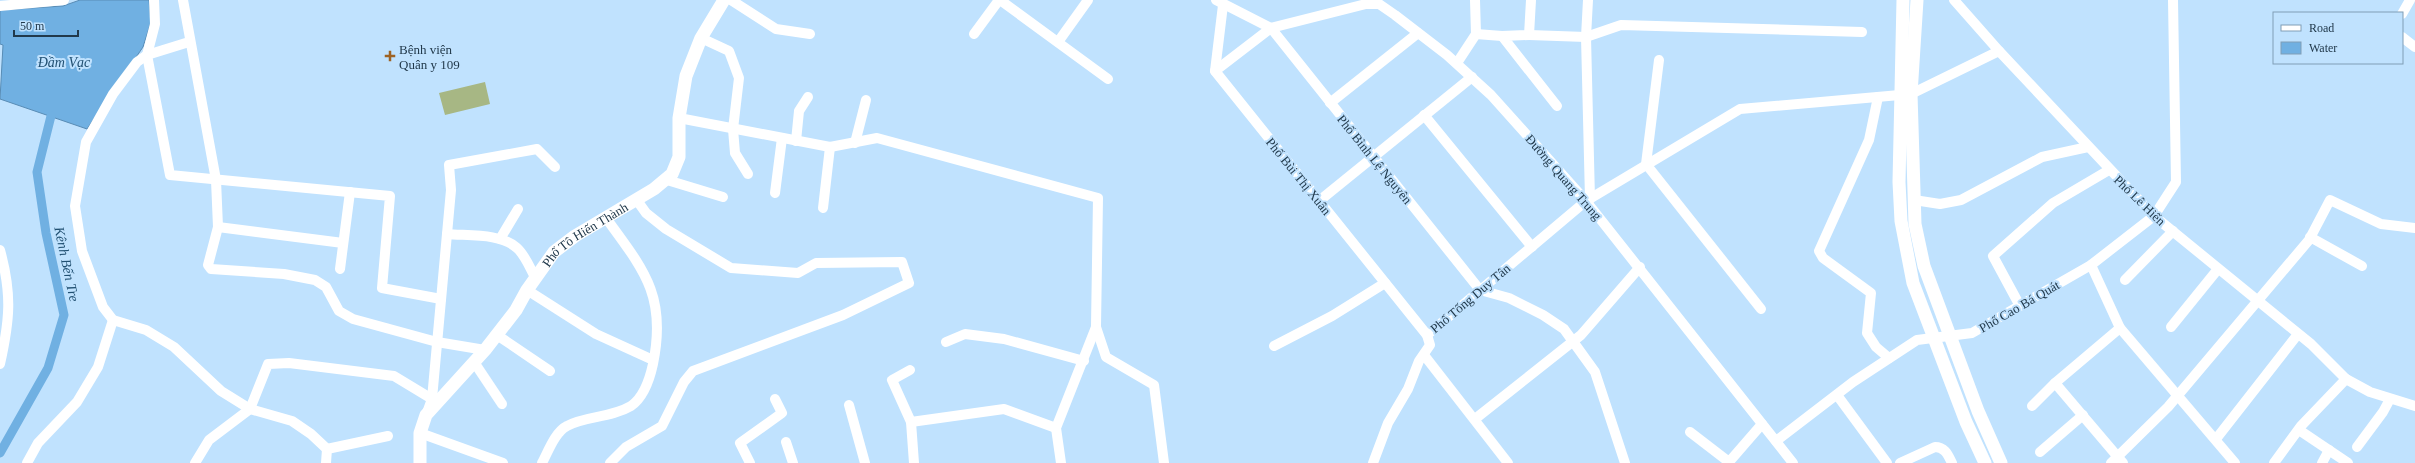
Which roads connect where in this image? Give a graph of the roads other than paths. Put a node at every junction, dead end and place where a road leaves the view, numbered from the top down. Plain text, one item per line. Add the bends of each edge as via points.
1 (64, 0) edge
2 (154, 0) edge
3 (183, 0) edge
4 (724, 0) edge
5 (731, 0) edge
6 (1000, 0) edge
7 (1088, 0) edge
8 (1476, 0) edge
9 (1531, 0) edge
10 (1588, 0) edge
11 (1903, 0) edge
12 (1916, 0) edge
13 (1954, 0) edge
14 (2173, 0) edge
15 (2410, 0) edge
16 (1220, 2) edge
17 (0, 6) edge
18 (2403, 12) edge
19 (1271, 28) junction
20 (1862, 32) dead end
21 (1418, 33) junction
22 (810, 34) dead end
23 (974, 34) dead end
24 (1476, 34) junction
25 (1529, 35) junction
26 (1502, 36) junction
27 (1586, 37) junction
28 (701, 38) junction
29 (2403, 38) edge
30 (189, 42) junction
31 (1058, 42) junction
32 (2415, 47) edge
33 (1999, 51) junction
34 (148, 55) junction
35 (1659, 60) dead end
36 (1457, 63) junction
37 (1215, 71) junction
38 (1472, 77) junction
39 (1108, 79) dead end
40 (1907, 94) junction
41 (808, 97) dead end
42 (1878, 97) junction
43 (866, 100) dead end
44 (1330, 103) junction
45 (1557, 106) dead end
46 (1424, 114) junction
47 (679, 118) junction
48 (733, 129) junction
49 (782, 138) junction
50 (796, 141) junction
51 (855, 143) junction
52 (2088, 146) junction
53 (830, 147) junction
54 (1373, 157) junction
55 (1646, 164) junction
56 (555, 167) dead end
57 (2110, 170) junction
58 (748, 174) dead end
59 (216, 180) junction
60 (667, 180) junction
61 (350, 192) junction
62 (775, 194) dead end
63 (723, 197) dead end
64 (636, 199) junction
65 (1588, 200) junction
66 (1914, 200) junction
67 (1319, 201) junction
68 (823, 208) dead end
69 (518, 209) dead end
70 (2154, 216) junction
71 (606, 218) junction
72 (218, 227) junction
73 (2415, 228) edge
74 (2173, 232) junction
75 (447, 234) junction
76 (2310, 237) junction
77 (500, 239) junction
78 (343, 243) junction
79 (1532, 247) junction
80 (0, 250) edge
81 (2091, 265) junction
82 (2362, 266) dead end
83 (1640, 267) junction
84 (340, 269) dead end
85 (2218, 269) junction
86 (535, 277) junction
87 (2125, 280) dead end
88 (1385, 283) junction
89 (527, 290) junction
90 (1480, 290) junction
91 (441, 300) junction
92 (2257, 302) junction
93 (2020, 306) junction
94 (1761, 309) dead end
95 (113, 320) junction
96 (1096, 327) junction
97 (2170, 327) dead end
98 (2120, 328) junction
99 (2298, 334) junction
100 (497, 335) junction
101 (1427, 335) junction
102 (1950, 336) junction
103 (1936, 338) junction
104 (1573, 340) junction
105 (437, 342) junction
106 (946, 342) dead end
107 (1090, 346) junction
108 (1274, 346) dead end
109 (484, 350) junction
110 (1424, 355) junction
111 (1106, 356) junction
112 (1889, 358) junction
113 (653, 360) junction
114 (1084, 361) junction
115 (474, 362) junction
116 (0, 364) edge
117 (910, 370) dead end
118 (550, 371) dead end
119 (2346, 379) junction
120 (2055, 383) junction
121 (1837, 395) junction
122 (2177, 396) junction
123 (432, 399) junction
124 (775, 399) dead end
125 (2390, 399) junction
126 (502, 404) dead end
127 (849, 405) dead end
128 (2032, 406) dead end
129 (2415, 406) edge
130 (250, 409) junction
131 (426, 415) junction
132 (2083, 415) junction
133 (1475, 419) junction
134 (911, 422) junction
135 (1762, 424) junction
136 (1056, 428) junction
137 (2299, 430) junction
138 (1690, 432) dead end
139 (420, 433) junction
140 (388, 436) dead end
141 (2216, 439) junction
142 (1776, 441) junction
143 (786, 442) dead end
144 (2357, 447) dead end
145 (327, 449) junction
146 (2329, 450) junction
147 (2040, 452) dead end
148 (2117, 461) edge
149 (27, 463) edge
150 (196, 463) edge
151 (326, 463) edge
152 (420, 463) edge
153 (503, 463) edge
154 (542, 463) edge
155 (610, 463) edge
156 (750, 463) edge
157 (792, 463) edge
158 (865, 463) edge
159 (914, 463) edge
160 (1061, 463) edge
161 (1164, 463) edge
162 (1373, 463) edge
163 (1508, 463) edge
164 (1625, 463) edge
165 (1793, 463) edge
166 (1887, 463) edge
167 (1900, 463) edge
168 (1952, 463) edge
169 (1985, 463) edge
170 (2001, 463) edge
171 (2235, 463) edge
172 (2274, 463) edge
173 (2322, 463) edge
174 (2348, 463) edge

1 - 17 street
2 - 34 street via 155,24
3 - 30 street
4 - 28 street, Phố Tô Hiến Thành
5 - 22 street via 776,29
6 - 23 street
6 - 31 street
7 - 31 street
8 - 24 street
9 - 25 street
10 - 27 street
11 - 40 street
12 - 40 street
13 - 33 street, Phố Lê Hiến
14 - 70 street, Phố Cao Bá Quát via 2176,182
15 - 18 street
16 - 19 street
16 - 37 street
19 - 21 street, Đường Quang Trung via 1366,4 1379,4
19 - 37 street
19 - 44 street, Phố Bình Lệ Nguyên
20 - 27 street via 1621,25
21 - 36 street, Đường Quang Trung
21 - 44 street
24 - 26 street
24 - 36 street
25 - 26 street
25 - 27 street
26 - 45 street
27 - 65 street
28 - 47 street, Phố Tô Hiến Thành via 686,76
28 - 48 street via 729,51 739,78
29 - 32 street
30 - 34 street
30 - 59 street
31 - 39 street
33 - 40 street
33 - 52 street, Phố Lê Hiến
34 - 59 street via 168,171 173,177
34 - 95 street via 136,62 113,94 86,142 76,206 82,251 103,307
35 - 55 street
36 - 38 street, Đường Quang Trung
37 - 67 street, Phố Bùi Thị Xuân
38 - 46 street
38 - 65 street, Đường Quang Trung
40 - 42 street, Phố Tống Duy Tân
40 - 66 street
40 - 103 street via 1899,182 1901,221 1913,282
41 - 50 street via 799,111
42 - 55 street, Phố Tống Duy Tân via 1740,109
42 - 112 street via 1869,140 1819,250 1823,258 1871,293 1867,333 1876,347
43 - 51 street
44 - 54 street, Phố Bình Lệ Nguyên
46 - 54 street
46 - 79 street
47 - 48 street
47 - 60 street, Phố Tô Hiến Thành via 679,157
48 - 49 street
48 - 58 street via 735,153
49 - 50 street
49 - 62 street
50 - 53 street
51 - 53 street
51 - 96 street via 877,138 1098,198
52 - 57 street, Phố Lê Hiến
52 - 66 street via 2042,157 1961,200 1940,204
53 - 68 street
54 - 67 street
54 - 90 street, Phố Bình Lệ Nguyên
55 - 65 street, Phố Tống Duy Tân
55 - 94 street
56 - 75 street via 537,149 449,165 451,190
57 - 70 street, Phố Lê Hiến
57 - 93 street via 2053,203 1993,256
59 - 61 street
59 - 72 street
60 - 63 street
60 - 64 street, Phố Tô Hiến Thành
61 - 78 street
61 - 91 street via 390,196 382,288
64 - 71 street, Phố Tô Hiến Thành
64 - 155 street via 646,213 666,229 730,268 798,273 816,263 902,262 909,282 843,315 693,371 684,382 662,426 626,447
65 - 79 street, Phố Tống Duy Tân
65 - 83 street, Đường Quang Trung
66 - 102 street via 1915,224 1924,266
67 - 88 street, Phố Bùi Thị Xuân
69 - 77 street
70 - 74 street, Phố Lê Hiến
70 - 81 street, Phố Cao Bá Quát
71 - 86 street, Phố Tô Hiến Thành via 554,252
71 - 113 street via 649,281 656,302 658,339
72 - 78 street
72 - 105 street via 208,265 211,269 284,274 314,280 326,286 338,311 344,315
73 - 76 street via 2381,224 2330,200
74 - 85 street, Phố Lê Hiến
74 - 87 street
75 - 77 street
75 - 91 street
76 - 82 street
76 - 92 street
77 - 86 street via 519,249
78 - 84 street
79 - 90 street, Phố Tống Duy Tân
80 - 116 street via 8,279 9,326
81 - 93 street, Phố Cao Bá Quát
81 - 98 street
83 - 104 street via 1581,335
83 - 135 street, Đường Quang Trung
85 - 92 street, Phố Lê Hiến
85 - 97 street
86 - 89 street, Phố Tô Hiến Thành
88 - 101 street, Phố Bùi Thị Xuân
88 - 108 street via 1332,316
89 - 100 street, Phố Tô Hiến Thành
89 - 113 street via 596,334
90 - 101 street, Phố Tống Duy Tân
90 - 104 street via 1509,298 1543,315 1564,329
91 - 105 street
92 - 99 street, Phố Lê Hiến
92 - 122 street
93 - 102 street, Phố Cao Bá Quát via 1972,333
95 - 130 street via 146,330 174,347 221,391
95 - 149 street via 98,367 77,402 38,443
96 - 107 street
96 - 111 street
98 - 120 street
98 - 122 street
99 - 119 street, Phố Lê Hiến
99 - 141 street
100 - 109 street, Phố Tô Hiến Thành
100 - 118 street
101 - 110 street, Phố Tống Duy Tân via 1430,345
102 - 103 street, Phố Cao Bá Quát
102 - 170 street
103 - 112 street, Phố Cao Bá Quát via 1917,340
103 - 169 street via 1966,422
104 - 133 street
104 - 164 street via 1595,372
105 - 109 street
105 - 123 street
106 - 114 street via 965,334 1004,339
107 - 111 street
107 - 114 street
109 - 115 street, Phố Tô Hiến Thành
110 - 133 street
110 - 162 street, Phố Tống Duy Tân via 1388,423
111 - 161 street via 1154,385
112 - 121 street, Phố Cao Bá Quát
113 - 154 street via 650,377 641,395 632,405 608,415 567,426 559,433
114 - 136 street
115 - 126 street
115 - 131 street, Phố Tô Hiến Thành
117 - 134 street via 892,380
119 - 125 street, Phố Lê Hiến
119 - 137 street
120 - 128 street
120 - 132 street
121 - 142 street, Phố Cao Bá Quát
121 - 166 street
122 - 141 street
122 - 148 street
123 - 130 street via 394,376 289,363 268,364
123 - 131 street
124 - 156 street via 782,413 740,443
125 - 129 street, Phố Lê Hiến
125 - 144 street
127 - 158 street
130 - 145 street via 292,421
130 - 150 street via 209,440
131 - 139 street, Phố Tô Hiến Thành
132 - 147 street
132 - 148 street
133 - 163 street
134 - 136 street via 1004,409
134 - 159 street
135 - 138 street via 1729,462
135 - 142 street, Đường Quang Trung
136 - 160 street
137 - 146 street
137 - 172 street
139 - 152 street, Phố Tô Hiến Thành
139 - 153 street
140 - 145 street
141 - 171 street
142 - 165 street, Đường Quang Trung
143 - 157 street
145 - 151 street
146 - 173 street
146 - 174 street
167 - 168 street via 1935,447 1940,447 1947,453

